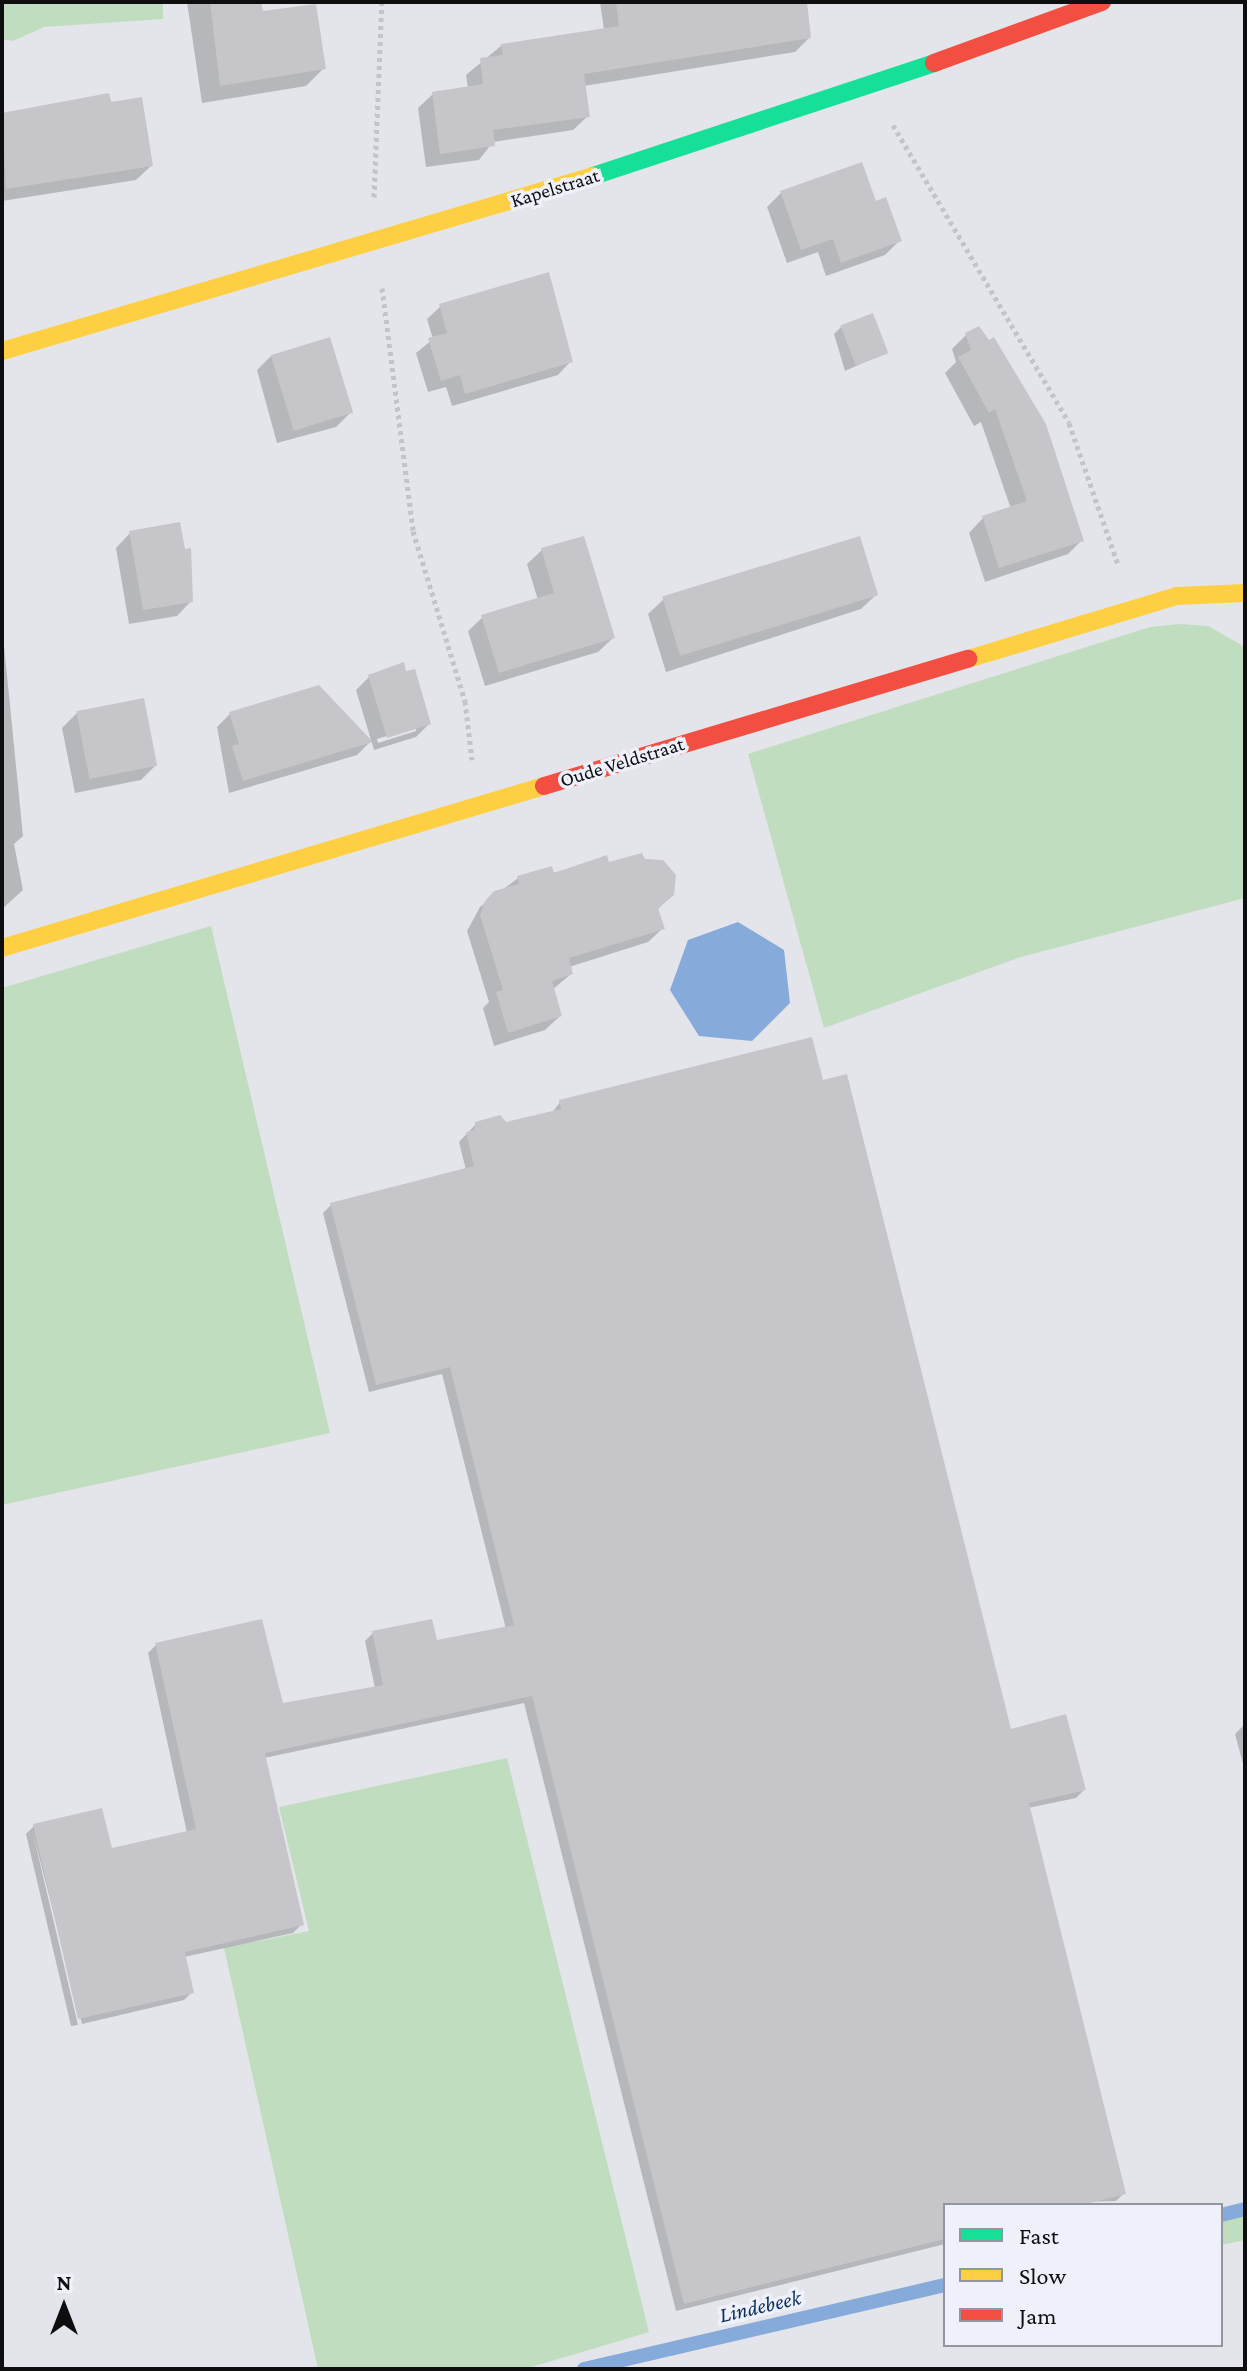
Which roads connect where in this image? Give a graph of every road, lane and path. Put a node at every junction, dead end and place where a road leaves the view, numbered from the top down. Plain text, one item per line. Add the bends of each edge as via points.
1 (382, 2) edge
2 (1102, 2) edge
3 (870, 86) junction
4 (373, 245) junction
5 (2, 351) edge
6 (1245, 593) edge
7 (1134, 609) junction
8 (478, 804) junction
9 (2, 948) edge

1 - 4 path
2 - 3 street, Kapelstraat
3 - 4 street, Kapelstraat
3 - 7 path via 1069,423
4 - 5 street, Kapelstraat
4 - 8 path via 413,531 465,701
6 - 7 street, Oude Veldstraat via 1177,596
7 - 8 street, Oude Veldstraat
8 - 9 street, Oude Veldstraat

